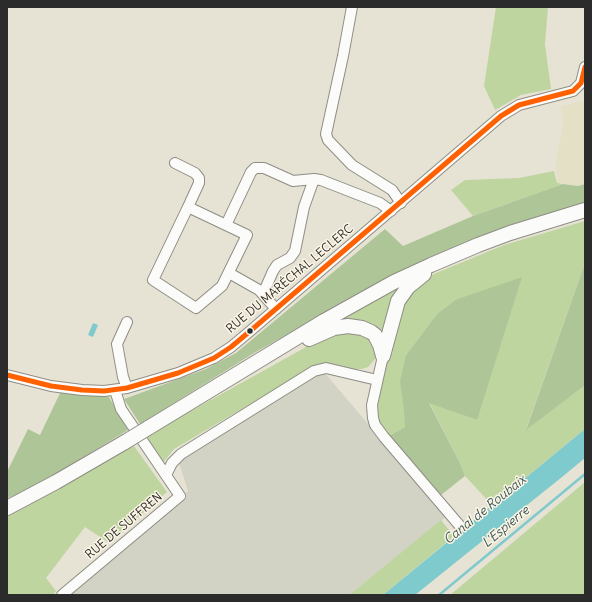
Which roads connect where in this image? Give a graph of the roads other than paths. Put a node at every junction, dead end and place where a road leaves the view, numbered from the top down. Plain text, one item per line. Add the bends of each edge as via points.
1 (352, 7) edge
2 (585, 67) edge
3 (583, 84) edge
4 (175, 163) dead end
5 (314, 179) junction
6 (401, 203) junction
7 (188, 207) junction
8 (585, 210) edge
9 (391, 211) junction
10 (226, 224) junction
11 (448, 258) junction
12 (229, 273) junction
13 (266, 297) junction
14 (276, 309) junction
15 (127, 322) dead end
16 (383, 356) junction
17 (236, 374) junction
18 (7, 375) edge
19 (377, 380) junction
20 (127, 388) junction
21 (115, 390) junction
22 (166, 476) junction
23 (7, 506) edge
24 (460, 526) dead end
25 (62, 595) edge

1 - 6 street via 326,134 328,140 352,165 392,190
2 - 3 street
3 - 6 street, RUE DU MARÉCHAL LECLERC via 573,91 519,105 507,112
4 - 7 street via 194,172 199,178
5 - 9 street via 380,203
5 - 10 street via 293,181 264,168 255,168
5 - 13 street via 304,207 295,251 273,271 266,287
6 - 9 street, RUE DU MARÉCHAL LECLERC
7 - 10 street
7 - 12 street via 153,280 196,308 220,288
8 - 11 highway via 510,234
9 - 14 street, RUE DU MARÉCHAL LECLERC
10 - 12 street via 247,235
11 - 16 highway via 418,278 403,294 396,308
11 - 17 highway via 364,298
12 - 13 street via 257,288
13 - 14 street
14 - 20 street, RUE DU MARÉCHAL LECLERC via 214,358 178,373
15 - 20 street via 117,344
16 - 17 highway via 378,340 371,332 362,328 341,327 326,331 285,350 253,369
16 - 19 street
17 - 23 highway, bridge via 61,479
18 - 21 street, RUE DU MARÉCHAL LECLERC via 69,388
19 - 22 street via 326,368 314,370 181,454 172,463
19 - 24 street via 372,411 378,431
20 - 21 street, RUE DU MARÉCHAL LECLERC
21 - 22 street, RUE DE SUFFREN via 121,409
22 - 25 street, RUE DE SUFFREN via 180,496

